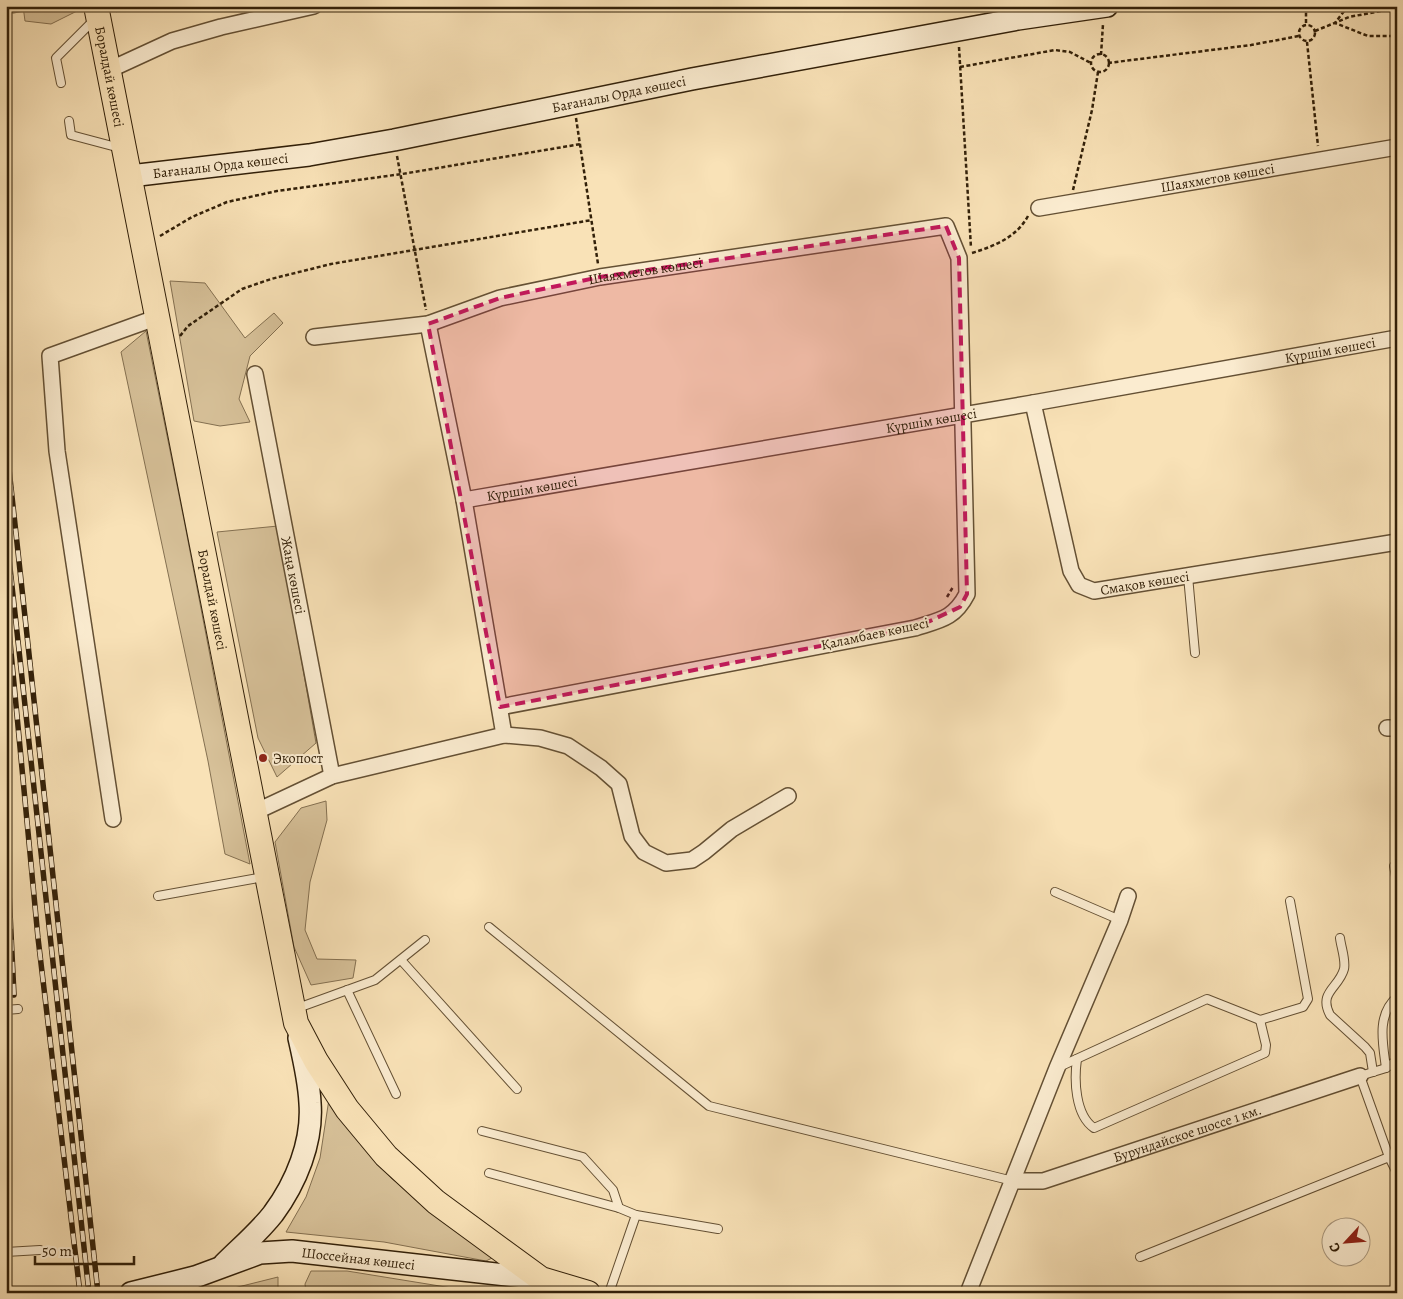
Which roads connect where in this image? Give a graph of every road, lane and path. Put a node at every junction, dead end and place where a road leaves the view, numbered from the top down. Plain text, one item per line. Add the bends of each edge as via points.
1 (314, 6) edge
2 (1306, 6) edge
3 (1348, 6) edge
4 (1106, 7) edge
5 (1397, 8) edge
6 (97, 11) edge
7 (1335, 23) junction
8 (1306, 25) junction
9 (958, 30) junction
10 (1315, 31) junction
11 (1299, 36) junction
12 (1397, 36) edge
13 (1307, 42) junction
14 (1102, 55) junction
15 (1091, 63) junction
16 (1108, 63) junction
17 (960, 67) junction
18 (109, 70) junction
19 (1098, 72) junction
20 (61, 84) dead end
21 (573, 102) junction
22 (69, 121) dead end
23 (394, 140) junction
24 (581, 144) junction
25 (1397, 147) edge
26 (124, 149) junction
27 (1319, 160) junction
28 (402, 174) junction
29 (130, 176) junction
30 (1069, 203) junction
31 (1039, 208) joint
32 (592, 220) junction
33 (156, 228) dead end
34 (416, 249) junction
35 (965, 256) junction
36 (600, 278) junction
37 (158, 318) junction
38 (428, 324) junction
39 (314, 337) dead end
40 (1397, 338) edge
41 (176, 342) dead end
42 (255, 374) dead end
43 (1033, 403) junction
44 (962, 415) junction
45 (464, 500) junction
46 (1397, 542) edge
47 (1188, 576) junction
48 (966, 585) junction
49 (945, 600) dead end
50 (1195, 653) dead end
51 (500, 707) junction
52 (504, 735) junction
53 (332, 776) junction
54 (788, 796) dead end
55 (256, 812) junction
56 (113, 819) dead end
57 (1394, 866) dead end
58 (267, 876) junction
59 (1397, 882) edge
60 (1055, 892) dead end
61 (158, 896) dead end
62 (1128, 896) dead end
63 (1290, 901) dead end
64 (1120, 920) junction
65 (489, 927) dead end
66 (1340, 938) dead end
67 (425, 940) dead end
68 (400, 960) junction
69 (347, 990) junction
70 (1397, 997) edge
71 (18, 1009) dead end
72 (6, 1010) edge
73 (295, 1016) junction
74 (1260, 1020) junction
75 (1076, 1059) junction
76 (1397, 1060) edge
77 (1058, 1068) junction
78 (1386, 1068) junction
79 (1367, 1074) junction
80 (517, 1089) dead end
81 (396, 1094) dead end
82 (482, 1131) dead end
83 (1389, 1157) junction
84 (1397, 1173) edge
85 (489, 1174) dead end
86 (1013, 1181) junction
87 (619, 1208) junction
88 (636, 1215) junction
89 (718, 1229) dead end
90 (40, 1250) dead end
91 (6, 1252) edge
92 (1140, 1257) dead end
93 (220, 1267) junction
94 (541, 1278) junction
95 (134, 1292) edge
96 (588, 1293) edge
97 (609, 1293) edge
98 (968, 1293) edge

1 - 18 street via 172,41
2 - 8 path
3 - 7 path
4 - 9 street, Бағаналы Орда көшесі
4 - 14 path
5 - 7 path via 1349,17
6 - 18 main road, Боралдай көшесі
6 - 20 lane via 56,58
7 - 10 path
7 - 12 path via 1368,36
8 - 10 path
8 - 11 path via 1300,29
9 - 17 path
9 - 21 street, Бағаналы Орда көшесі
10 - 13 path
11 - 13 path
11 - 16 path
13 - 27 path
14 - 15 path via 1094,56
14 - 16 path
15 - 17 path via 1070,52 1055,50
15 - 19 path
16 - 19 path via 1105,70
17 - 35 path
18 - 26 main road, Боралдай көшесі
19 - 30 path
21 - 23 street, Бағаналы Орда көшесі
21 - 24 path
22 - 26 lane via 72,136
23 - 28 path
23 - 29 street, Бағаналы Орда көшесі via 309,155
24 - 28 path
24 - 32 path
25 - 27 street, Шаяхметов көшесі
26 - 29 main road, Боралдай көшесі
27 - 30 street, Шаяхметов көшесі
28 - 33 path via 278,191 227,202 158,237
28 - 34 path
29 - 37 main road, Боралдай көшесі
30 - 31 street, Шаяхметов көшесі
31 - 35 path via 1002,243
32 - 34 path
32 - 36 path
34 - 38 path
34 - 41 path via 331,264 242,290 188,326
35 - 36 street, Шаяхметов көшесі via 946,226
35 - 44 street, Қаламбаев көшесі
36 - 38 street, Шаяхметов көшесі via 500,298
37 - 55 main road, Боралдай көшесі
37 - 56 street via 50,356 57,450
38 - 39 street, Шаяхметов көшесі
38 - 45 street
40 - 43 street, Күршім көшесі
42 - 53 street, Жаңа көшесі
43 - 44 street, Күршім көшесі
43 - 47 street, Смақов көшесі via 1070,571 1079,585 1094,591
44 - 45 street, Күршім көшесі
44 - 48 street, Қаламбаев көшесі
45 - 51 street
46 - 47 street, Смақов көшесі
47 - 50 lane
48 - 49 path via 953,586
48 - 51 street, Қаламбаев көшесі via 964,601 951,615 915,628
51 - 52 street
52 - 53 street
52 - 54 street via 540,738 568,746 601,768 619,784 632,836 644,852 666,863 692,860 732,829
53 - 55 street
55 - 58 main road, Боралдай көшесі
57 - 59 lane
58 - 61 lane
58 - 73 main road, Боралдай көшесі
60 - 64 lane
62 - 64 street
63 - 74 lane via 1308,999 1303,1007
64 - 77 street
65 - 86 lane via 709,1106
66 - 79 lane via 1344,969 1329,991 1327,1010 1370,1053
67 - 68 lane
68 - 69 lane via 374,980
68 - 80 lane
69 - 73 lane
69 - 81 lane
70 - 78 lane via 1389,1004 1383,1020
71 - 72 lane
73 - 93 street via 310,1104 302,1161 272,1214
73 - 94 main road, Боралдай көшесі via 316,1061 347,1109 386,1156 436,1202
74 - 75 lane via 1208,999
74 - 75 lane via 1265,1053 1094,1128 1087,1123 1081,1108 1075,1076
75 - 77 lane
76 - 78 lane
77 - 86 street
78 - 79 lane
79 - 83 lane
79 - 86 street, Бурундайское шоссе 1 км. via 1043,1181
82 - 87 lane via 583,1157 613,1190
83 - 84 lane
83 - 92 lane
85 - 87 lane
86 - 98 street
87 - 88 lane
88 - 89 lane
88 - 97 lane
90 - 91 lane
93 - 94 street, Шоссейная көшесі via 260,1253 292,1251
93 - 95 street, Шоссейная көшесі via 195,1277
94 - 96 main road, Шоссейная көшесі

